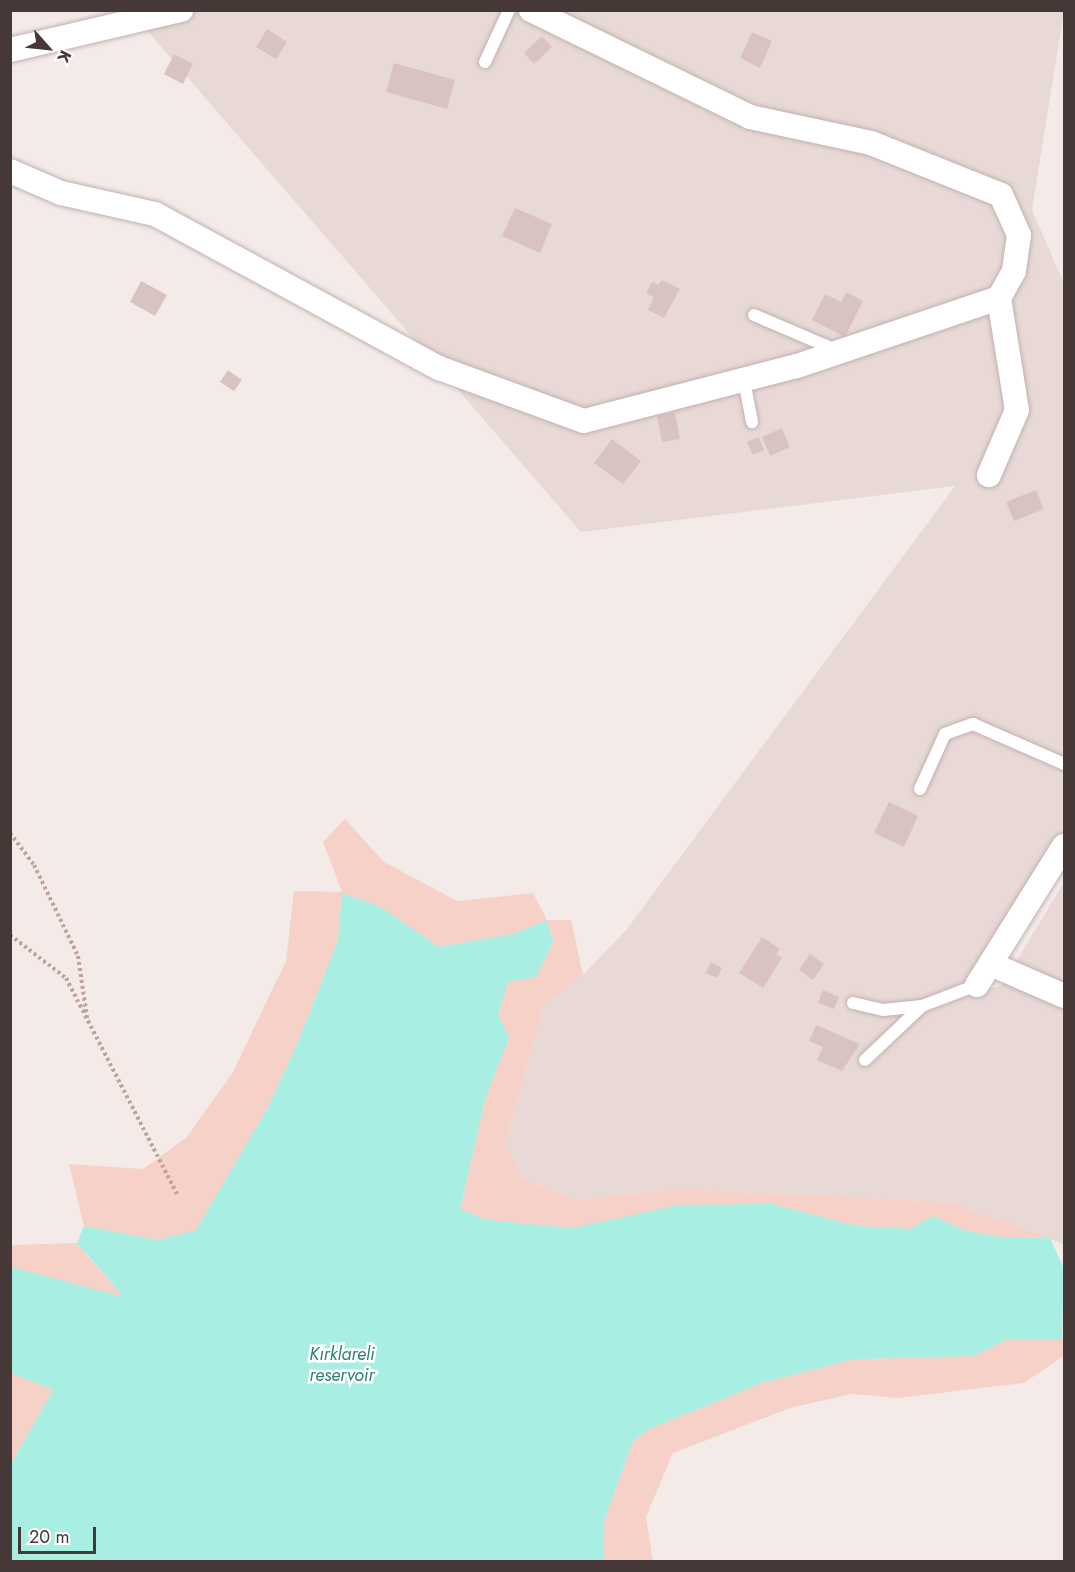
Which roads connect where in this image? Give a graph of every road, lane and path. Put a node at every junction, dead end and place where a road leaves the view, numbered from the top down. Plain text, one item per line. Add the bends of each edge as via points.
1 (181, 10) edge
2 (509, 10) edge
3 (531, 10) edge
4 (10, 50) edge
5 (485, 62) dead end
6 (10, 171) edge
7 (999, 298) junction
8 (754, 315) dead end
9 (840, 352) junction
10 (744, 380) junction
11 (752, 422) dead end
12 (989, 475) dead end
13 (1065, 764) edge
14 (920, 789) dead end
15 (10, 833) edge
16 (1065, 846) edge
17 (10, 935) edge
18 (993, 965) junction
19 (977, 985) joint
20 (1065, 996) edge
21 (853, 1003) dead end
22 (922, 1006) junction
23 (88, 1022) junction
24 (865, 1060) dead end
25 (178, 1196) dead end

1 - 4 street
2 - 5 lane
3 - 7 street via 750,117 871,143 1001,195 1019,235 1014,271
6 - 10 street via 61,193 155,214 439,368 584,421
7 - 9 street
7 - 12 street via 1017,410
8 - 9 lane
9 - 10 street
10 - 11 lane
13 - 14 lane via 974,724 945,734
15 - 23 path via 34,865 78,956
16 - 18 street
17 - 23 path via 66,978
18 - 19 street
18 - 20 street
19 - 22 lane
21 - 22 lane via 883,1010
22 - 24 lane
23 - 25 path

